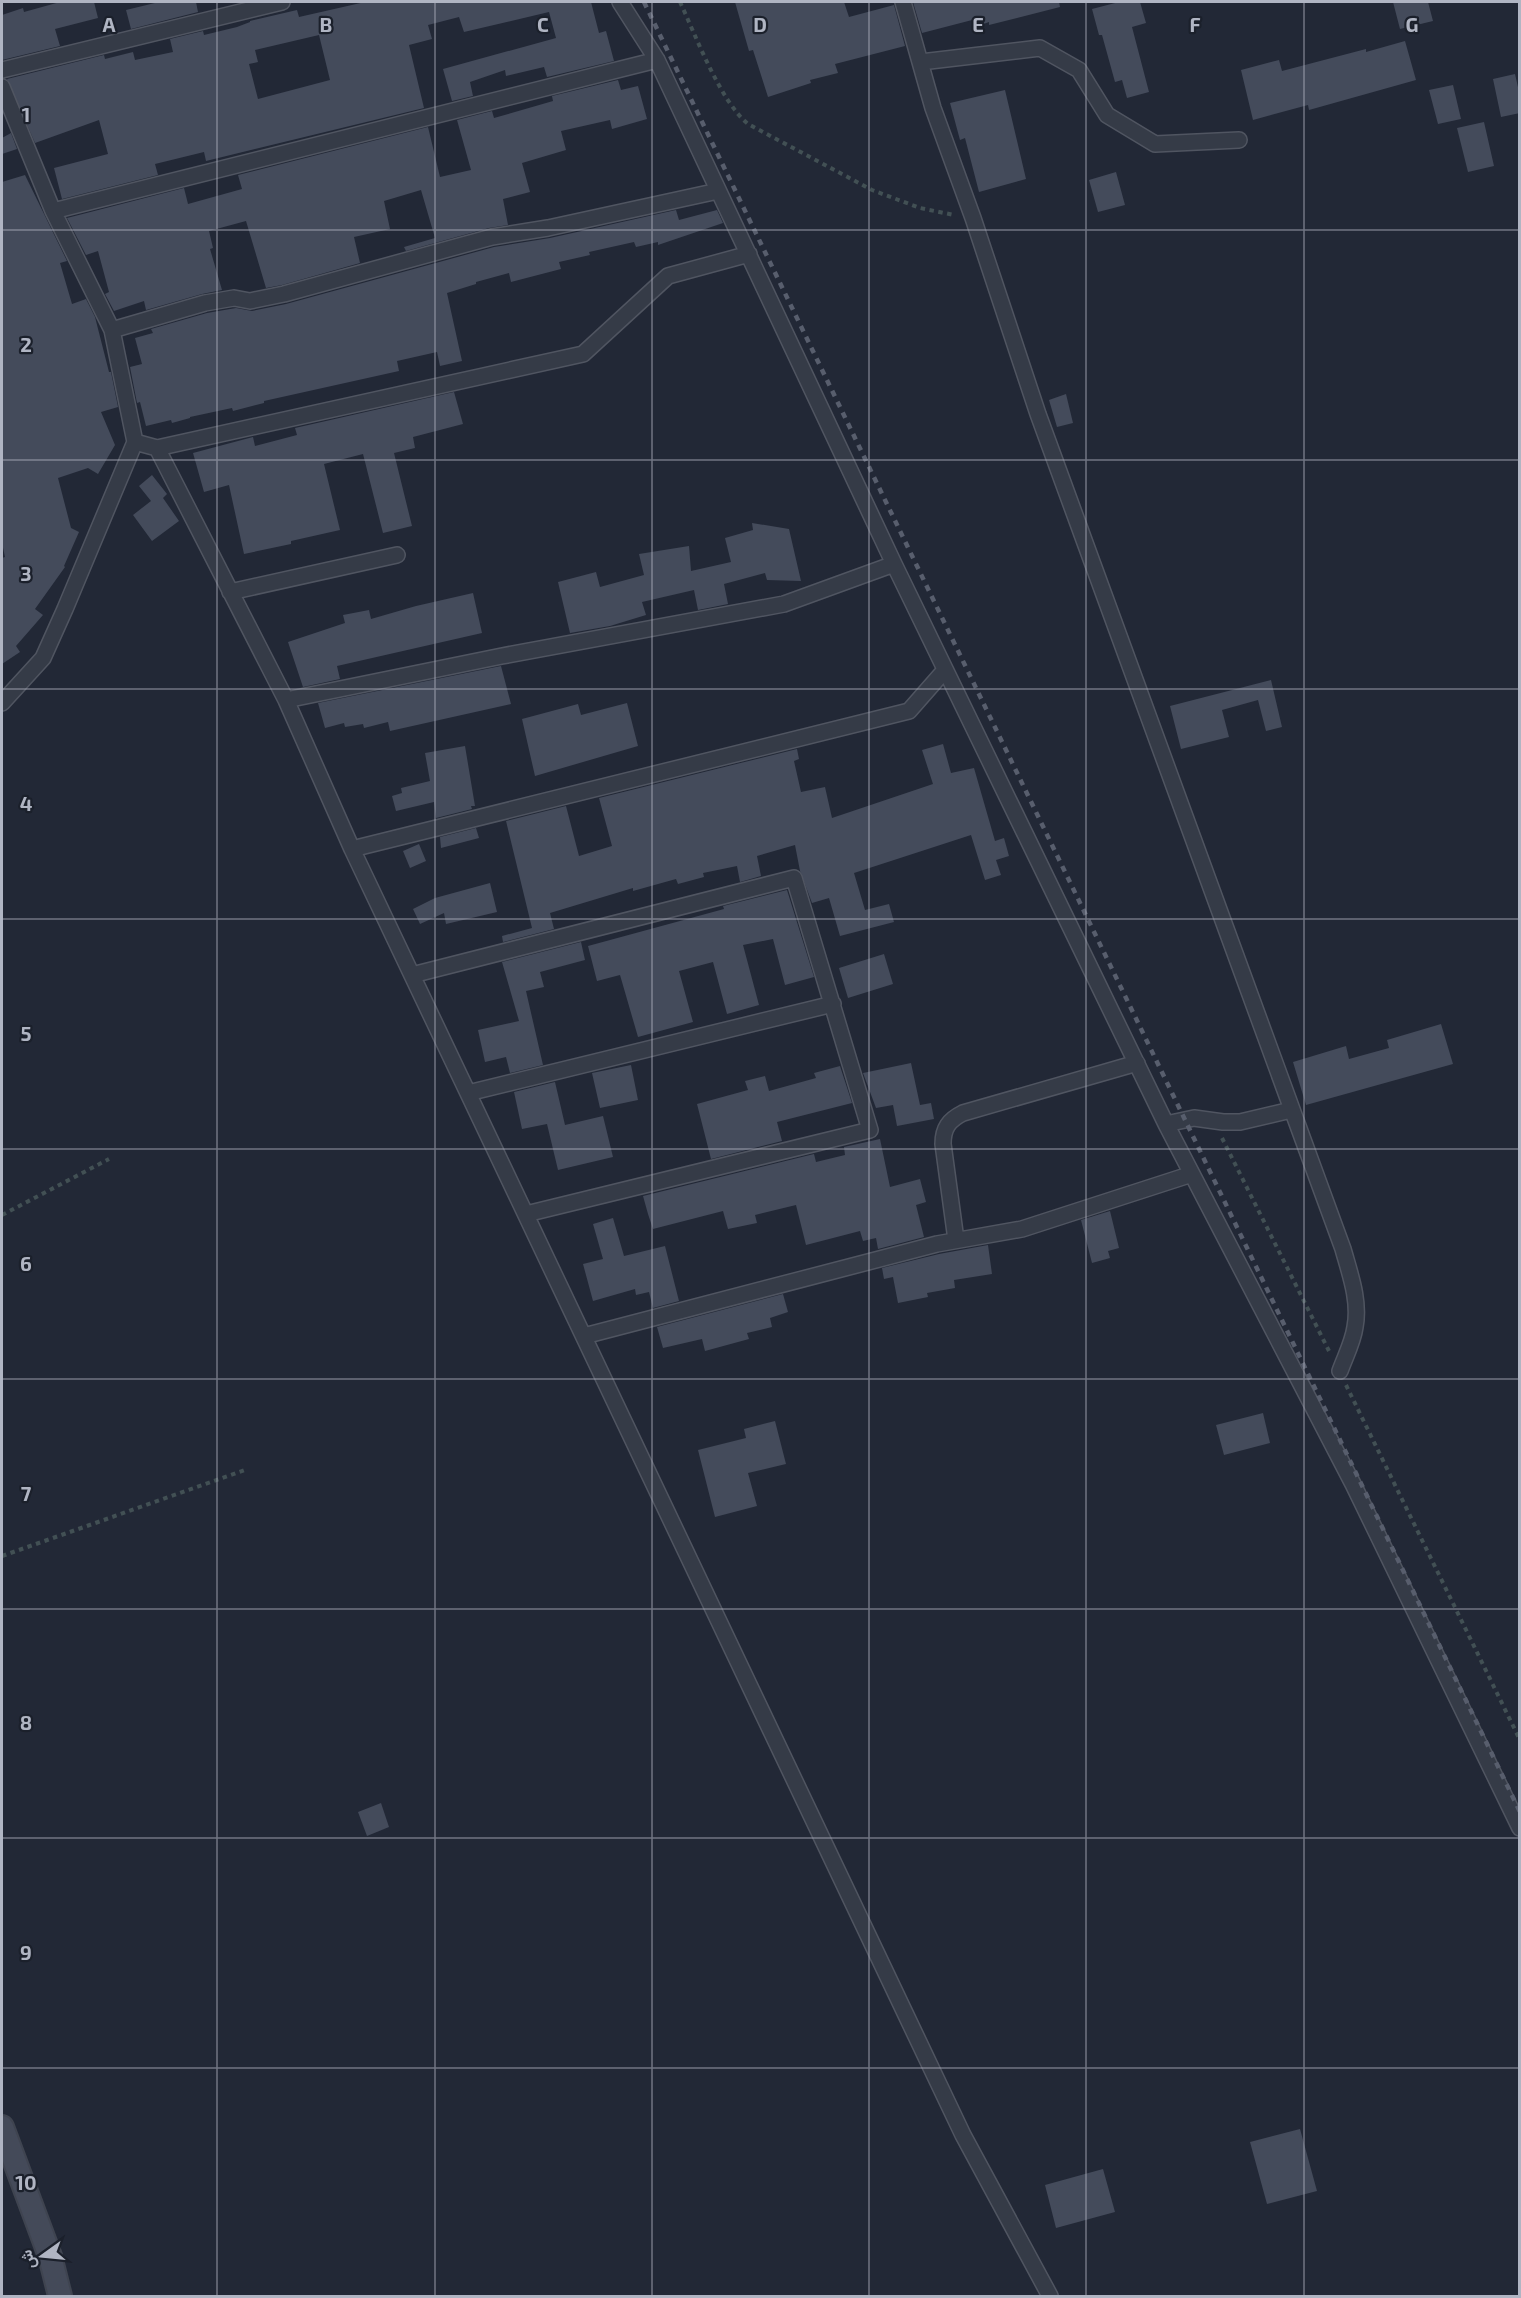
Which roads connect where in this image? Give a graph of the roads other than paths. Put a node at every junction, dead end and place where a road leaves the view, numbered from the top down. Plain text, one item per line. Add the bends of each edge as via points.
1 (282, 2) edge
2 (620, 2) edge
3 (903, 2) edge
4 (657, 60) junction
5 (921, 62) junction
6 (2, 70) edge
7 (2, 87) edge
8 (1239, 140) dead end
9 (718, 191) junction
10 (53, 211) junction
11 (749, 254) junction
12 (111, 330) junction
13 (135, 442) junction
14 (157, 448) junction
15 (397, 555) dead end
16 (894, 564) junction
17 (230, 592) junction
18 (945, 670) junction
19 (286, 700) junction
20 (2, 703) edge
21 (352, 849) junction
22 (412, 975) junction
23 (833, 1004) junction
24 (1137, 1063) junction
25 (468, 1093) junction
26 (1291, 1110) junction
27 (1166, 1124) junction
28 (1192, 1173) junction
29 (526, 1214) junction
30 (956, 1240) junction
31 (584, 1336) junction
32 (1340, 1371) road end
33 (1520, 1828) edge
34 (2, 2127) edge
35 (60, 2296) edge
36 (1050, 2296) edge

1 - 6 street
2 - 4 street
3 - 5 street
4 - 9 street
4 - 10 street
5 - 8 street via 1040,48 1079,70 1107,115 1155,144
5 - 26 street via 933,108 1038,414
7 - 10 street
9 - 11 street
9 - 12 street via 492,237 284,294 250,301 234,298 205,303
10 - 12 street
11 - 14 street via 668,276 583,354
11 - 16 street
12 - 13 street
13 - 14 street
13 - 20 street via 43,657
14 - 17 street
15 - 17 street
16 - 18 street
16 - 19 street via 784,604
17 - 19 street
18 - 21 street via 909,711
18 - 24 street
19 - 21 street
21 - 22 street
22 - 23 street via 794,878
22 - 25 street
23 - 25 street
23 - 29 street via 870,1130
24 - 27 street
24 - 30 street via 963,1113 947,1124 943,1144
25 - 29 street
26 - 27 street via 1240,1122 1194,1118
26 - 32 street via 1353,1283 1355,1328
27 - 28 street
28 - 30 street via 1051,1221
28 - 33 street via 1353,1484
29 - 31 street
30 - 31 street
31 - 36 street via 963,2135
34 - 35 street via 50,2256

